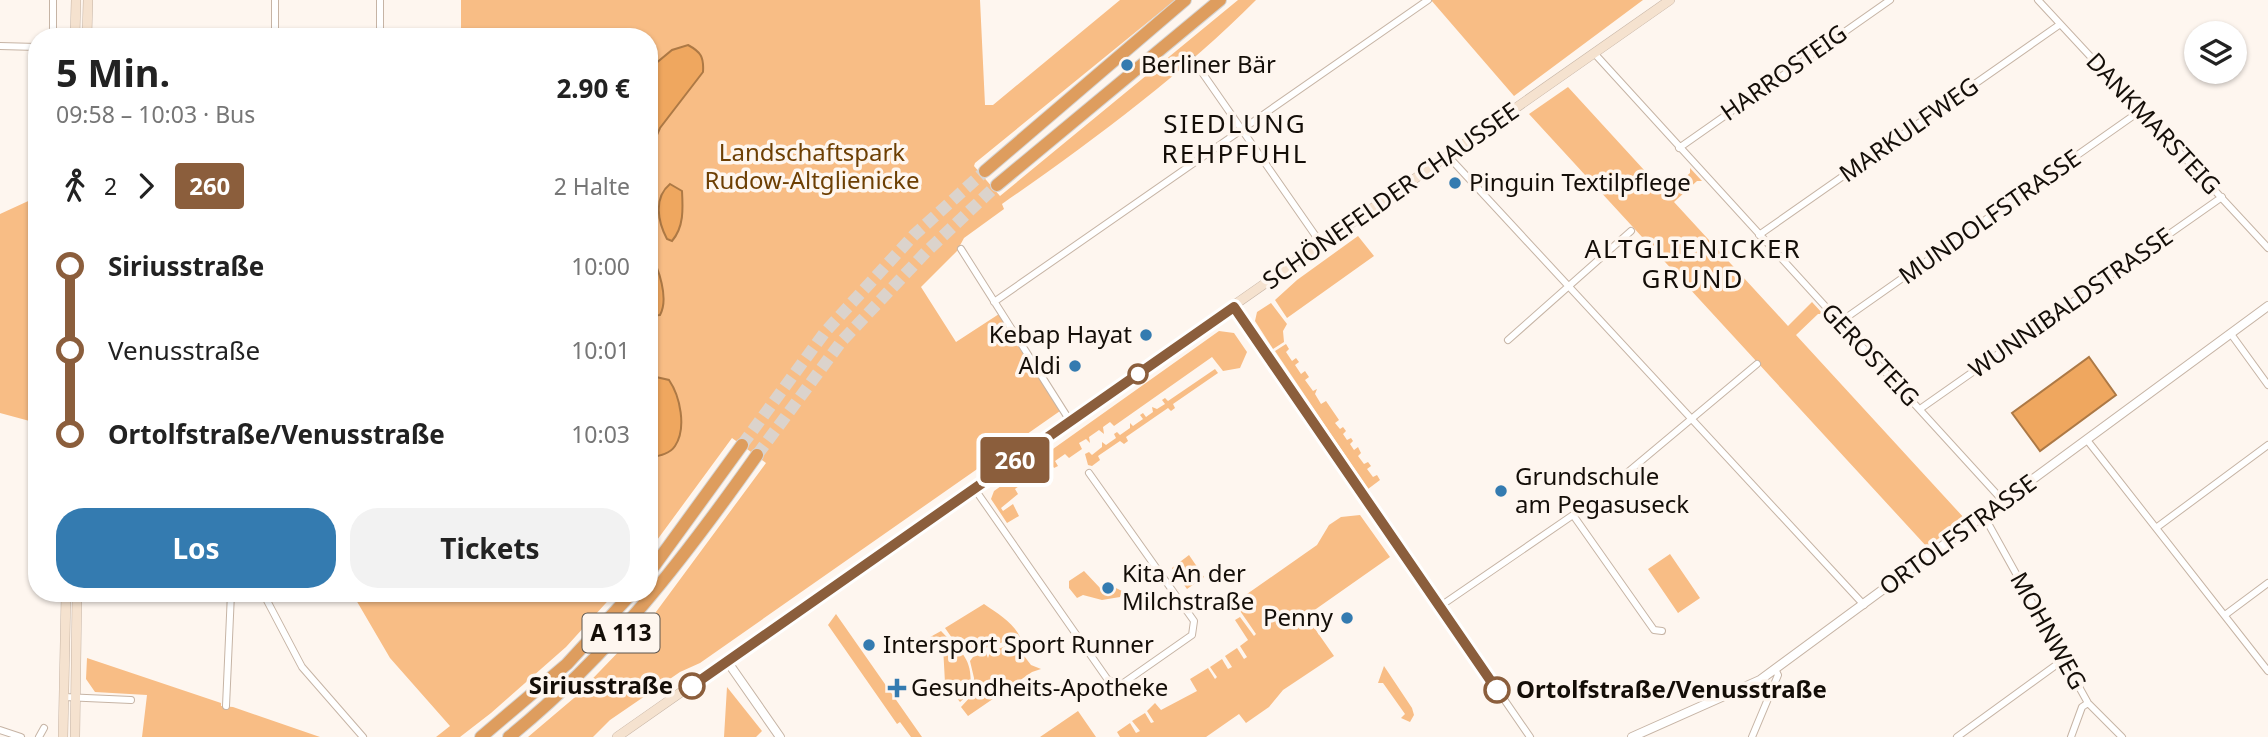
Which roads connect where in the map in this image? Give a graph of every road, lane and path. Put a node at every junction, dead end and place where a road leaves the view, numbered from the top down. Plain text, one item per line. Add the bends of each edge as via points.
1 (53, 0) edge
2 (76, 0) edge
3 (88, 0) edge
4 (275, 0) edge
5 (380, 0) edge
6 (1185, 0) edge
7 (1220, 0) edge
8 (1427, 0) edge
9 (1670, 0) edge
10 (1890, 0) edge
11 (2049, 0) edge
12 (2040, 3) edge
13 (2059, 24) junction
14 (52, 28) edge
15 (75, 28) edge
16 (87, 28) edge
17 (275, 28) edge
18 (380, 28) edge
19 (0, 46) edge
20 (28, 47) edge
21 (1594, 53) junction
22 (1192, 58) dead end
23 (2140, 111) junction
24 (1243, 130) junction
25 (1679, 148) junction
26 (1447, 155) junction
27 (985, 171) tunnel mouth
28 (997, 185) tunnel mouth
29 (2222, 197) junction
30 (1631, 231) dead end
31 (1759, 235) junction
32 (1322, 245) junction
33 (2268, 248) edge
34 (961, 249) dead end
35 (1568, 286) junction
36 (995, 302) junction
37 (2268, 306) edge
38 (1234, 307) junction
39 (1840, 323) junction
40 (2231, 334) junction
41 (1508, 340) dead end
42 (1757, 364) dead end
43 (2268, 385) edge
44 (1920, 409) junction
45 (1692, 419) junction
46 (1070, 421) junction
47 (2087, 440) junction
48 (742, 445) tunnel mouth
49 (2268, 445) edge
50 (757, 455) tunnel mouth
51 (1089, 473) dead end
52 (1616, 482) dead end
53 (974, 488) junction
54 (2004, 502) junction
55 (1984, 516) junction
56 (2156, 528) junction
57 (658, 561) edge
58 (2268, 583) edge
59 (658, 591) edge
60 (66, 602) edge
61 (77, 602) edge
62 (231, 602) edge
63 (268, 602) edge
64 (624, 602) edge
65 (648, 602) edge
66 (1864, 605) junction
67 (1439, 607) junction
68 (2225, 615) junction
69 (1662, 631) dead end
70 (2063, 660) junction
71 (727, 661) junction
72 (1775, 669) junction
73 (2268, 671) edge
74 (64, 697) junction
75 (76, 697) junction
76 (131, 699) dead end
77 (2088, 702) junction
78 (226, 706) dead end
79 (44, 728) dead end
80 (0, 730) edge
81 (21, 737) edge
82 (39, 737) edge
83 (63, 737) edge
84 (75, 737) edge
85 (363, 737) edge
86 (481, 737) edge
87 (509, 737) edge
88 (617, 737) edge
89 (780, 737) edge
90 (1530, 737) edge
91 (1632, 737) edge
92 (1752, 737) edge
93 (1957, 737) edge
94 (2071, 737) edge
95 (2122, 737) edge

1 - 14 street
2 - 15 main road
3 - 16 main road
4 - 17 street
5 - 18 street
6 - 27 highway
7 - 28 highway
8 - 24 street
9 - 21 main road, SCHÖNEFELDER CHAUSSEE
10 - 25 street, HARROSTEIG
11 - 12 street
12 - 13 street, DANKMARSTEIG
13 - 23 street, DANKMARSTEIG
13 - 31 street, MARKULFWEG
19 - 20 street
21 - 25 street, GEROSTEIG
21 - 26 main road, SCHÖNEFELDER CHAUSSEE
22 - 24 street
23 - 29 street, DANKMARSTEIG
23 - 39 street, MUNDOLFSTRASSE
24 - 32 street
24 - 36 street
25 - 31 street, GEROSTEIG
26 - 32 main road, SCHÖNEFELDER CHAUSSEE
26 - 35 street
29 - 33 street, DANKMARSTEIG
29 - 44 street, WUNNIBALDSTRASSE
30 - 35 street
31 - 39 street, GEROSTEIG
32 - 38 main road, SCHÖNEFELDER CHAUSSEE
34 - 36 street
35 - 41 street
35 - 45 street
36 - 46 street
37 - 40 street, ORTOLFSTRASSE
38 - 46 main road, SCHÖNEFELDER CHAUSSEE
38 - 67 street
39 - 44 street, GEROSTEIG
40 - 43 street
40 - 47 street, ORTOLFSTRASSE
42 - 45 street
44 - 54 street, GEROSTEIG
45 - 52 street
45 - 66 street
46 - 53 main road, SCHÖNEFELDER CHAUSSEE
47 - 54 street, ORTOLFSTRASSE
47 - 56 street
48 - 57 highway
49 - 56 street
50 - 59 highway, A 113
51 - 53 street via 1194,621 1192,635 1122,684 1108,680
53 - 71 main road, SCHÖNEFELDER CHAUSSEE
54 - 55 street, ORTOLFSTRASSE
55 - 66 street, ORTOLFSTRASSE
55 - 70 street, MOHNWEG
56 - 68 street
58 - 68 street
60 - 74 main road
61 - 75 main road
62 - 78 street
63 - 85 street via 302,667
64 - 86 highway, A 113 via 567,664
65 - 87 highway, A 113 via 611,644
66 - 72 street, ORTOLFSTRASSE
67 - 69 street via 1573,515 1654,630
67 - 90 street
68 - 73 street
70 - 77 street, MOHNWEG
70 - 93 street
71 - 88 main road, SCHÖNEFELDER CHAUSSEE
71 - 89 street
72 - 91 street, ORTOLFSTRASSE via 1738,691
72 - 92 street via 1778,675
74 - 75 street
74 - 83 main road
75 - 76 street
75 - 84 main road
77 - 94 street
77 - 95 street, MOHNWEG
79 - 82 street
80 - 81 street

